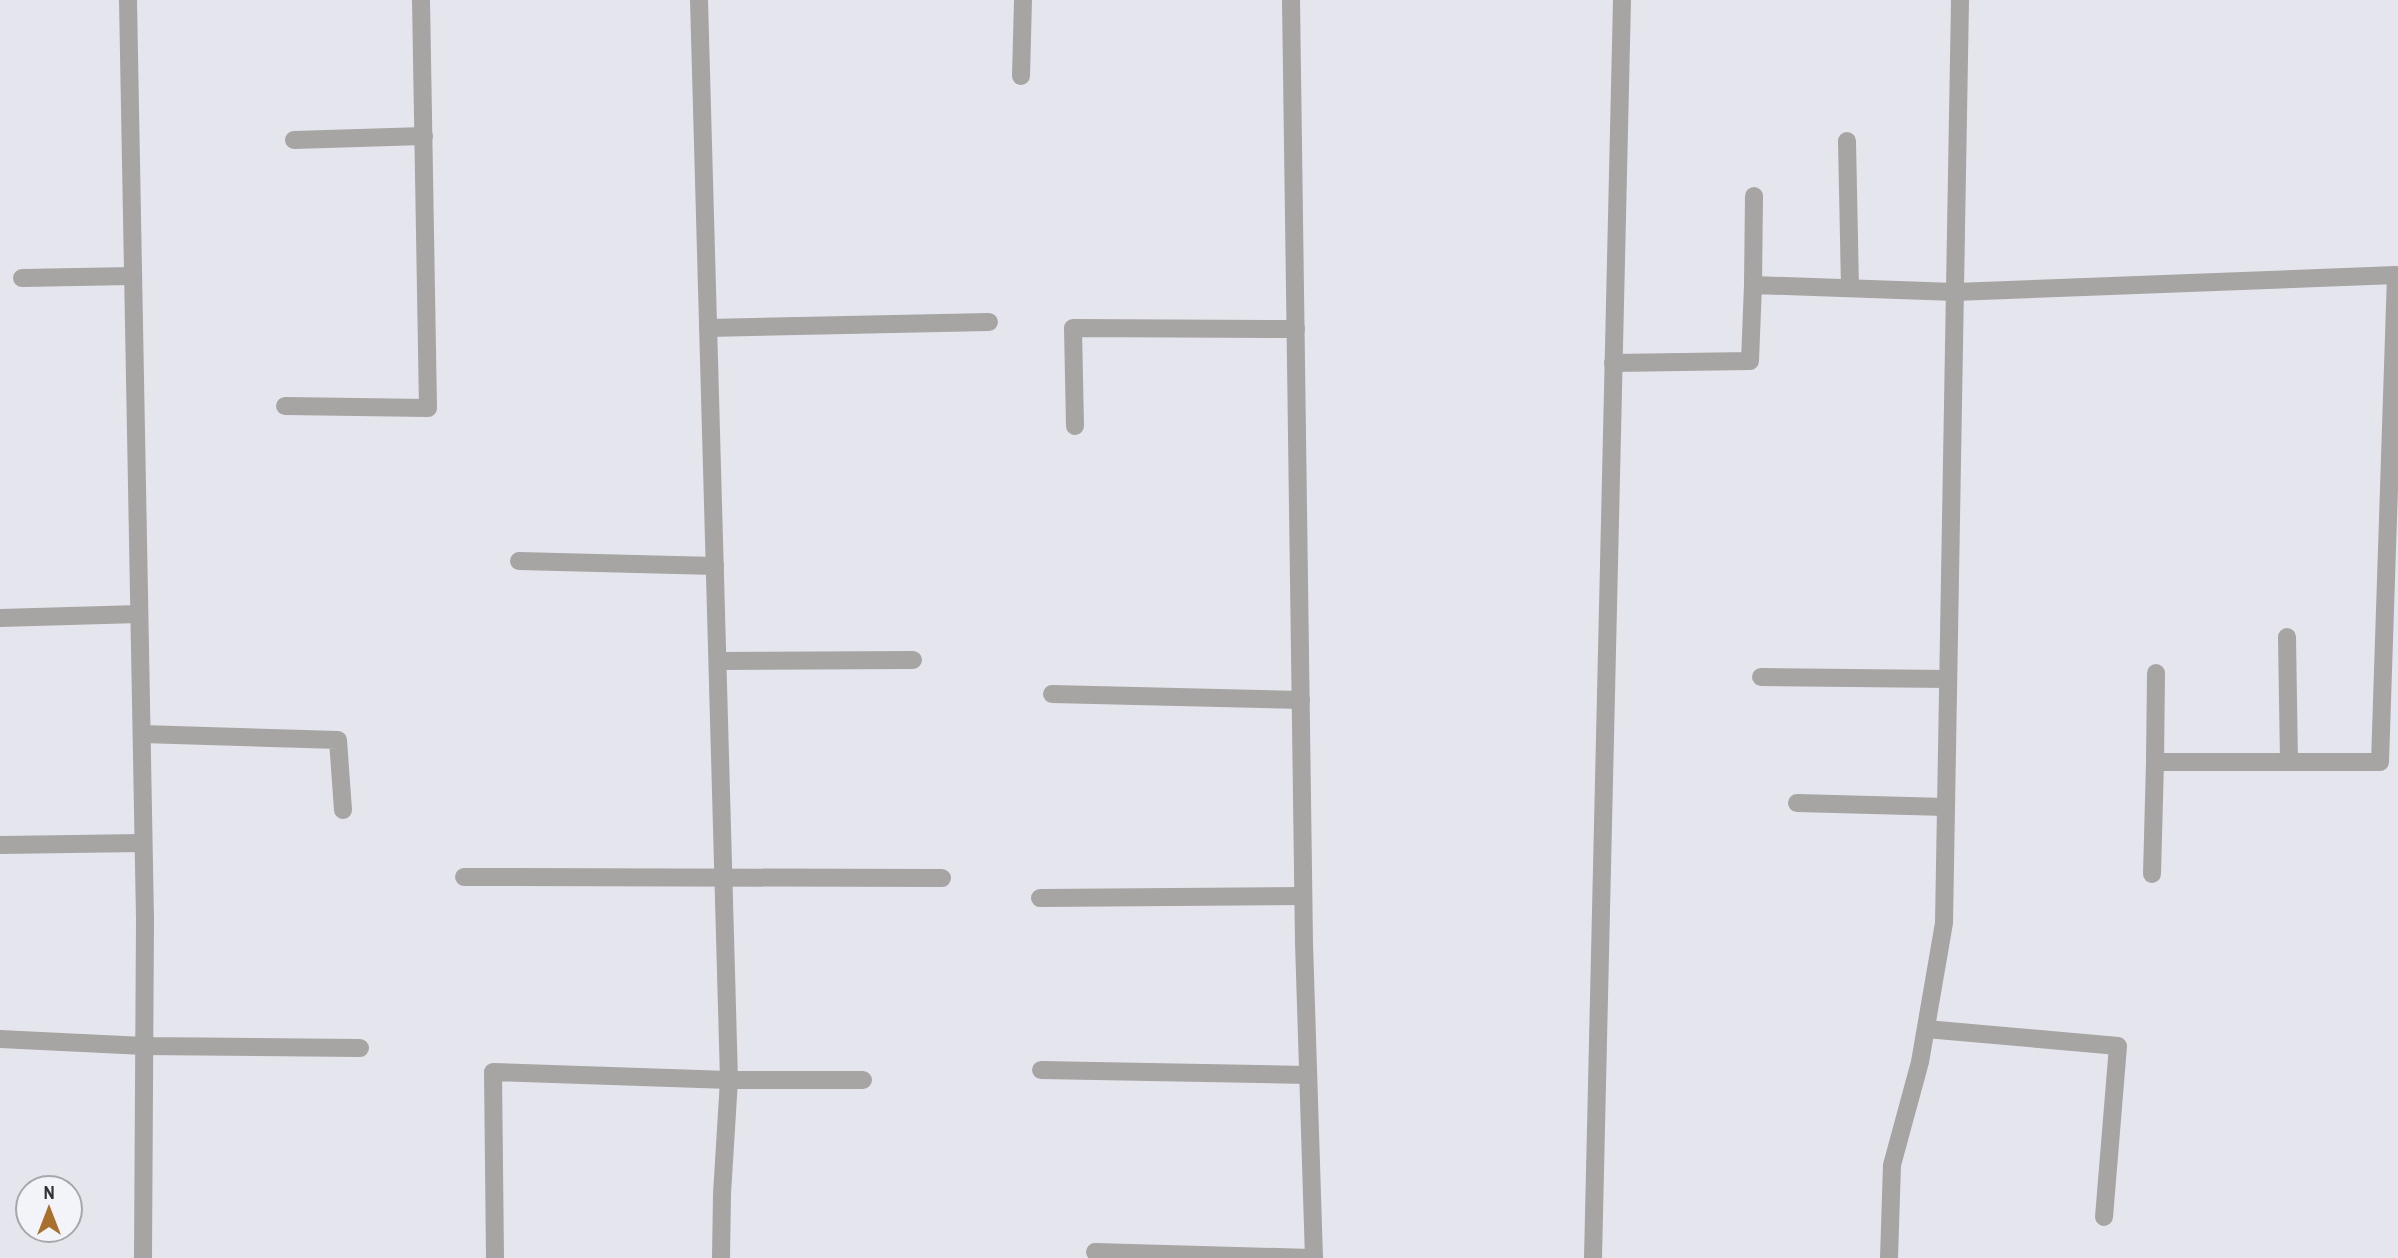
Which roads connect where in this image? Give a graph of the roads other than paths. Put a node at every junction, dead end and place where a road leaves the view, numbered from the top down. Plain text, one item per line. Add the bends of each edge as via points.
1 (128, 0) edge
2 (421, 0) edge
3 (699, 0) edge
4 (1023, 0) edge
5 (1291, 0) edge
6 (1622, 0) edge
7 (1960, 0) edge
8 (1021, 76) dead end
9 (424, 136) junction
10 (294, 140) dead end
11 (1847, 141) dead end
12 (1754, 196) dead end
13 (2397, 275) edge
14 (133, 276) junction
15 (22, 278) dead end
16 (1753, 285) junction
17 (1850, 288) junction
18 (1955, 292) junction
19 (989, 322) dead end
20 (708, 328) junction
21 (1296, 330) junction
22 (1614, 363) junction
23 (285, 406) dead end
24 (1075, 426) dead end
25 (519, 561) dead end
26 (715, 566) junction
27 (139, 614) junction
28 (0, 618) edge
29 (2287, 637) dead end
30 (913, 660) dead end
31 (718, 661) junction
32 (2156, 673) dead end
33 (1761, 677) dead end
34 (1948, 679) junction
35 (1052, 694) dead end
36 (1300, 700) junction
37 (142, 734) junction
38 (2155, 762) junction
39 (2289, 762) junction
40 (1797, 803) dead end
41 (1946, 807) junction
42 (343, 810) dead end
43 (144, 843) junction
44 (0, 845) edge
45 (2152, 874) dead end
46 (464, 877) dead end
47 (942, 878) dead end
48 (724, 879) junction
49 (1303, 896) junction
50 (1040, 898) dead end
51 (1926, 1029) junction
52 (0, 1039) edge
53 (144, 1046) junction
54 (360, 1048) dead end
55 (1041, 1070) dead end
56 (1308, 1075) junction
57 (729, 1080) junction
58 (863, 1080) dead end
59 (2104, 1217) dead end
60 (1095, 1252) dead end
61 (143, 1258) edge
62 (495, 1258) edge
63 (721, 1258) edge
64 (1312, 1258) edge
65 (1593, 1258) edge
66 (1889, 1258) edge

1 - 14 street
2 - 9 street
3 - 20 street
4 - 8 street
5 - 21 street
6 - 22 street
7 - 18 street
9 - 10 street
9 - 23 street via 428,408
11 - 17 street
12 - 16 street
13 - 18 street
13 - 39 street via 2380,762
14 - 15 street
14 - 27 street
16 - 17 street
16 - 22 street via 1750,361
17 - 18 street
18 - 34 street
19 - 20 street
20 - 26 street
21 - 24 street via 1073,328
21 - 36 street
22 - 65 street
25 - 26 street
26 - 31 street
27 - 28 street
27 - 37 street
29 - 39 street
30 - 31 street
31 - 48 street
32 - 38 street
33 - 34 street
34 - 41 street
35 - 36 street
36 - 49 street
37 - 42 street via 338,740
37 - 43 street
38 - 39 street
38 - 45 street
40 - 41 street
41 - 51 street via 1944,923
43 - 44 street
43 - 53 street
46 - 48 street
47 - 48 street
48 - 57 street
49 - 50 street
49 - 56 street
51 - 59 street via 2118,1046
51 - 66 street via 1892,1165
52 - 53 street
53 - 54 street
53 - 61 street
55 - 56 street
56 - 64 street
57 - 58 street
57 - 62 street via 493,1072
57 - 63 street
60 - 64 street

